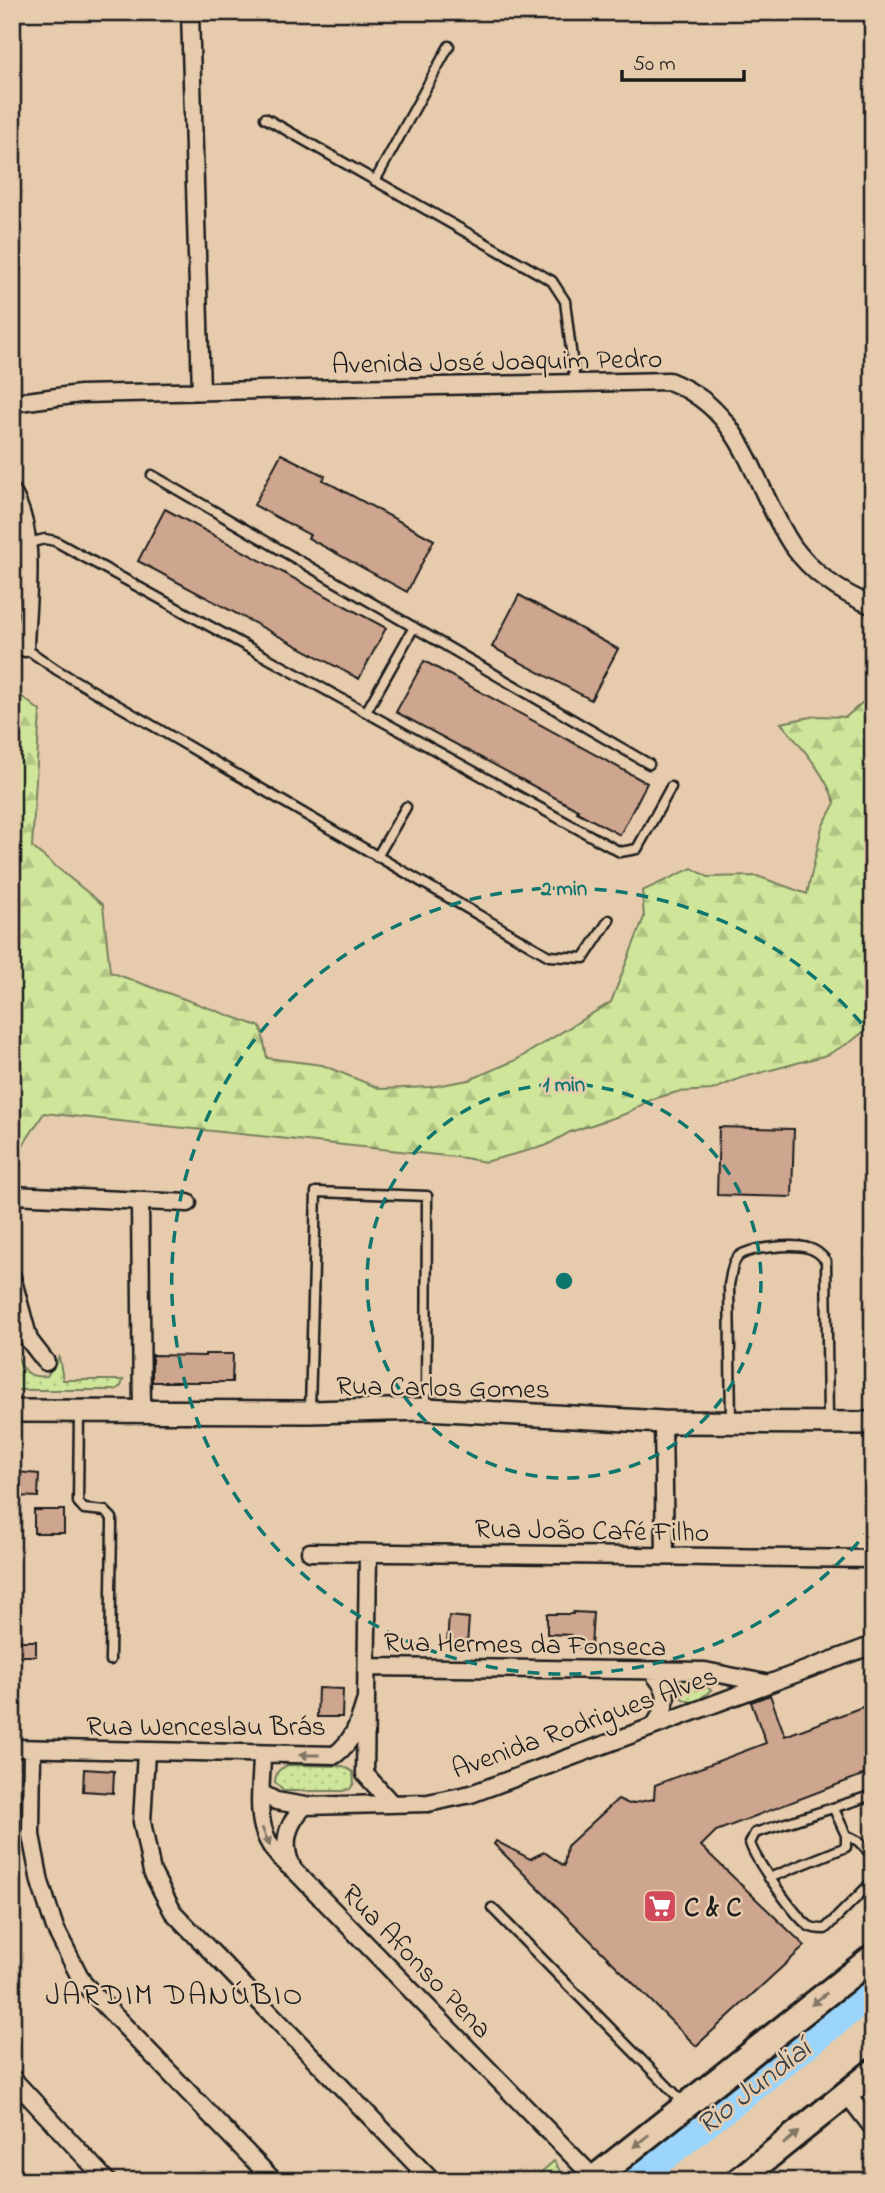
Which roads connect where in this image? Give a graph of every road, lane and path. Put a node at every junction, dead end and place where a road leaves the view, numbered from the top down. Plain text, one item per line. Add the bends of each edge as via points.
1 (190, 12) edge
2 (449, 46) dead end
3 (265, 118) dead end
4 (375, 181) junction
5 (575, 383) junction
6 (201, 391) junction
7 (12, 402) edge
8 (152, 475) dead end
9 (12, 492) edge
10 (28, 543) junction
11 (873, 606) edge
12 (414, 627) junction
13 (25, 648) joint
14 (366, 712) junction
15 (649, 764) dead end
16 (671, 787) dead end
17 (406, 807) dead end
18 (377, 857) junction
19 (608, 920) dead end
20 (12, 1195) edge
21 (140, 1202) junction
22 (188, 1203) dead end
23 (12, 1277) edge
24 (46, 1362) dead end
25 (426, 1409) junction
26 (79, 1410) junction
27 (12, 1411) edge
28 (142, 1412) junction
29 (310, 1412) junction
30 (663, 1422) junction
31 (731, 1423) junction
32 (828, 1423) junction
33 (873, 1423) edge
34 (310, 1552) dead end
35 (368, 1553) junction
36 (665, 1556) junction
37 (873, 1559) edge
38 (873, 1645) edge
39 (110, 1660) dead end
40 (367, 1667) junction
41 (652, 1671) junction
42 (765, 1683) junction
43 (366, 1699) junction
44 (655, 1725) junction
45 (12, 1748) edge
46 (32, 1749) junction
47 (146, 1752) junction
48 (262, 1755) junction
49 (335, 1755) junction
50 (365, 1774) junction
51 (261, 1793) junction
52 (873, 1795) edge
53 (348, 1804) junction
54 (392, 1804) junction
55 (305, 1806) junction
56 (834, 1809) junction
57 (846, 1835) junction
58 (873, 1856) edge
59 (295, 1871) junction
60 (769, 1878) junction
61 (873, 1881) edge
62 (492, 1908) dead end
63 (873, 1956) edge
64 (873, 2072) edge
65 (12, 2078) edge
66 (846, 2093) junction
67 (686, 2105) junction
68 (873, 2128) edge
69 (593, 2179) edge
70 (107, 2181) edge
71 (274, 2181) edge
72 (432, 2181) edge
73 (738, 2181) edge

1 - 6 street
2 - 4 lane
3 - 4 lane
4 - 5 lane via 552,281 565,301
5 - 6 street, Avenida José Joaquim Pedro
5 - 11 street, Avenida José Joaquim Pedro via 669,381 703,399 732,428 784,532 805,561 838,589
6 - 7 street, Avenida José Joaquim Pedro via 80,394
8 - 12 lane
9 - 10 street via 23,513
10 - 13 street
10 - 14 lane via 55,541
12 - 14 lane
12 - 15 lane
13 - 18 lane
14 - 16 lane via 620,852 637,849
17 - 18 lane
18 - 19 lane via 548,956 584,958
20 - 21 street
21 - 22 street
21 - 28 street
23 - 24 street via 29,1340
25 - 29 main road, Rua Carlos Gomes
25 - 29 lane via 427,1196 316,1192
25 - 30 main road, Rua Carlos Gomes
26 - 27 main road, Rua Carlos Gomes
26 - 28 main road, Rua Carlos Gomes
26 - 39 lane via 78,1502 85,1509 105,1511 112,1523
28 - 29 main road, Rua Carlos Gomes
30 - 31 main road, Rua Carlos Gomes
30 - 36 street
31 - 32 main road, Rua Carlos Gomes
31 - 32 lane via 732,1267 746,1251 806,1247 821,1253 826,1261
32 - 33 main road, Rua Carlos Gomes
34 - 35 street, Rua João Café Filho
35 - 36 street, Rua João Café Filho
35 - 40 street
36 - 37 street, Rua João Café Filho
38 - 42 street, Avenida Rodrigues Alves
40 - 41 street, Rua Hermes da Fonseca
40 - 43 street
41 - 42 street, Rua Hermes da Fonseca via 705,1671
41 - 44 street via 667,1693
42 - 44 street, Avenida Rodrigues Alves
43 - 49 street, Rua Wenceslau Brás via 357,1731
43 - 50 street
44 - 54 street, Avenida Rodrigues Alves via 471,1794 428,1803
45 - 46 street, Rua Wenceslau Brás
46 - 47 street, Rua Wenceslau Brás
46 - 71 street via 31,1835 40,1882 55,1928 83,1983
47 - 48 street, Rua Wenceslau Brás
47 - 72 street via 142,1822 152,1872 173,1912
49 -> 48 street, Rua Wenceslau Brás
48 - 51 street, Rua Afonso Pena
49 - 50 street via 348,1756
50 - 53 street via 359,1797
50 - 54 street
51 - 55 street, Avenida Rodrigues Alves via 282,1803
51 -> 59 street, Rua Afonso Pena via 259,1811 269,1846
52 - 56 lane
53 - 54 street, Avenida Rodrigues Alves
53 - 55 street, Avenida Rodrigues Alves
55 - 59 street via 288,1829 285,1844
56 - 57 lane
56 - 60 lane via 751,1837 753,1852
57 - 58 lane
57 - 60 lane via 846,1847
59 - 69 street, Rua Afonso Pena
60 - 61 lane via 809,1926 818,1930 841,1915
62 - 67 lane
63 -> 67 main road
64 - 66 main road
65 - 70 street
66 - 68 street
73 -> 66 main road
67 -> 69 main road

